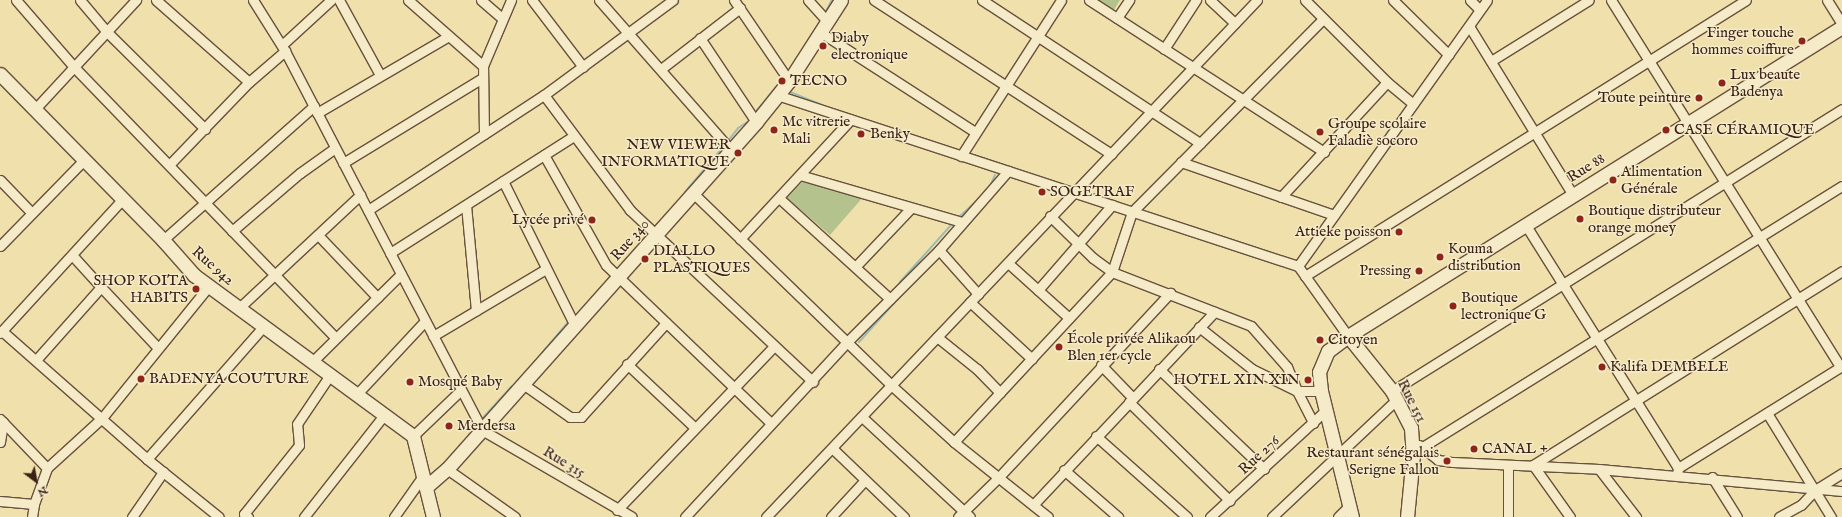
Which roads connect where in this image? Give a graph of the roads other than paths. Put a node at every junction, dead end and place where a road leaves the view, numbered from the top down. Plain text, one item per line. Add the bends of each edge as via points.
1 (16, 0) edge
2 (80, 0) edge
3 (136, 0) edge
4 (156, 0) edge
5 (253, 0) edge
6 (339, 0) edge
7 (408, 0) edge
8 (481, 0) edge
9 (511, 0) edge
10 (532, 0) edge
11 (599, 0) edge
12 (672, 0) edge
13 (808, 0) edge
14 (841, 0) edge
15 (874, 0) edge
16 (982, 0) edge
17 (1061, 0) edge
18 (1089, 0) edge
19 (1129, 0) edge
20 (1196, 0) edge
21 (1210, 0) edge
22 (1257, 0) edge
23 (1305, 0) edge
24 (1393, 0) edge
25 (1470, 0) edge
26 (1487, 0) edge
27 (1589, 0) edge
28 (1611, 0) edge
29 (1746, 0) edge
30 (1827, 0) edge
31 (325, 2) edge
32 (737, 4) edge
33 (1479, 9) junction
34 (502, 18) junction
35 (1117, 18) junction
36 (1324, 19) junction
37 (827, 21) junction
38 (1235, 23) junction
39 (1842, 24) edge
40 (1468, 26) junction
41 (1842, 27) edge
42 (107, 32) junction
43 (820, 32) junction
44 (629, 33) junction
45 (1038, 36) junction
46 (448, 37) junction
47 (700, 38) junction
48 (283, 48) junction
49 (1164, 49) junction
50 (1449, 55) junction
51 (1490, 61) junction
52 (1649, 61) junction
53 (483, 66) junction
54 (74, 67) junction
55 (583, 67) junction
56 (1193, 68) junction
57 (661, 69) junction
58 (0, 74) edge
59 (380, 75) junction
60 (482, 78) junction
61 (789, 81) junction
62 (249, 82) junction
63 (1387, 82) junction
64 (1006, 85) junction
65 (544, 95) junction
66 (777, 95) junction
67 (1244, 100) junction
68 (1413, 104) junction
69 (35, 109) junction
70 (1842, 109) edge
71 (315, 110) junction
72 (1152, 111) junction
73 (851, 119) junction
74 (756, 122) junction
75 (1688, 123) junction
76 (205, 129) junction
77 (975, 132) junction
78 (1534, 133) junction
79 (484, 134) junction
80 (574, 136) junction
81 (1200, 143) junction
82 (335, 148) junction
83 (732, 150) junction
84 (1324, 152) junction
85 (1111, 154) junction
86 (544, 155) junction
87 (961, 156) junction
88 (84, 160) junction
89 (1181, 162) junction
90 (343, 163) junction
91 (169, 165) junction
92 (1008, 171) junction
93 (800, 175) junction
94 (0, 180) edge
95 (503, 181) junction
96 (1725, 182) junction
97 (1842, 186) edge
98 (692, 193) junction
99 (1074, 193) junction
100 (360, 195) junction
101 (1572, 195) junction
102 (1281, 197) junction
103 (779, 198) junction
104 (123, 199) junction
105 (204, 201) junction
106 (466, 205) junction
107 (1112, 205) junction
108 (910, 209) junction
109 (368, 210) junction
110 (1132, 212) junction
111 (32, 213) junction
112 (1334, 215) junction
113 (1050, 216) junction
114 (962, 222) junction
115 (1525, 224) junction
116 (232, 231) junction
117 (318, 235) junction
118 (654, 235) junction
119 (1760, 238) junction
120 (740, 239) junction
121 (163, 240) junction
122 (1080, 243) junction
123 (0, 246) edge
124 (939, 250) junction
125 (390, 254) junction
126 (72, 255) junction
127 (1008, 263) junction
128 (856, 266) junction
129 (1298, 266) junction
130 (546, 268) junction
131 (1842, 271) edge
132 (1112, 272) junction
133 (275, 274) junction
134 (401, 274) junction
135 (1305, 276) junction
136 (618, 277) junction
137 (1562, 284) junction
138 (209, 286) junction
139 (101, 287) junction
140 (1038, 290) junction
141 (1170, 293) junction
142 (978, 294) junction
143 (377, 297) junction
144 (890, 298) junction
145 (1797, 298) junction
146 (970, 302) junction
147 (239, 308) junction
148 (476, 311) junction
149 (1214, 312) junction
150 (1069, 318) junction
151 (425, 321) junction
152 (666, 323) junction
153 (264, 326) junction
154 (575, 326) junction
155 (1199, 327) junction
156 (1, 332) edge
157 (433, 336) junction
158 (1348, 336) junction
159 (335, 337) junction
160 (937, 337) junction
161 (1597, 339) junction
162 (846, 343) junction
163 (774, 346) junction
164 (158, 348) junction
165 (1032, 359) junction
166 (36, 360) junction
167 (312, 362) junction
168 (627, 364) junction
169 (1101, 365) junction
170 (1841, 366) edge
171 (1159, 369) junction
172 (330, 375) junction
173 (813, 382) junction
174 (523, 384) junction
175 (891, 385) junction
176 (733, 387) junction
177 (461, 390) junction
178 (1297, 391) junction
179 (1321, 392) junction
180 (1000, 393) junction
181 (356, 395) junction
182 (1394, 395) junction
183 (1131, 399) junction
184 (1635, 400) junction
185 (1325, 412) junction
186 (1767, 413) junction
187 (384, 415) junction
188 (862, 417) junction
189 (102, 418) junction
190 (1, 421) edge
191 (1313, 422) junction
192 (771, 423) junction
193 (694, 427) junction
194 (482, 430) junction
195 (413, 436) junction
196 (1096, 436) junction
197 (0, 442) edge
198 (954, 442) junction
199 (1418, 444) junction
200 (832, 448) junction
201 (1337, 454) junction
202 (147, 460) junction
203 (1533, 465) junction
204 (1508, 466) junction
205 (47, 468) junction
206 (447, 468) junction
207 (1264, 469) junction
208 (1599, 469) junction
209 (1064, 470) junction
210 (1678, 471) junction
211 (163, 472) junction
212 (1842, 473) edge
213 (998, 478) junction
214 (1712, 478) junction
215 (865, 480) junction
216 (424, 482) junction
217 (1815, 490) junction
218 (1842, 491) edge
219 (1230, 500) junction
220 (0, 501) edge
221 (34, 504) junction
222 (1033, 504) junction
223 (617, 510) junction
224 (1351, 511) edge
225 (960, 514) edge
226 (1405, 514) edge
227 (899, 515) edge
228 (244, 516) edge
229 (32, 517) edge
230 (132, 517) edge
231 (219, 517) edge
232 (304, 517) edge
233 (394, 517) edge
234 (433, 517) edge
235 (515, 517) edge
236 (632, 517) edge
237 (685, 517) edge
238 (766, 517) edge
239 (831, 517) edge
240 (970, 517) edge
241 (1048, 517) edge
242 (1118, 517) edge
243 (1187, 517) edge
244 (1210, 517) edge
245 (1272, 517) edge
246 (1338, 517) edge
247 (1508, 517) edge
248 (1570, 517) edge
249 (1636, 517) edge
250 (1737, 517) edge
251 (1779, 517) edge
252 (1832, 517) edge

1 - 54 street
2 - 42 street
3 - 42 street
4 - 62 street
5 - 48 street
6 - 59 street
7 - 46 street
8 - 34 street
9 - 34 street
10 - 55 street
11 - 44 street
12 - 44 street
13 - 37 street
14 - 37 street, Rue 340
15 - 64 street
16 - 45 street
17 - 45 street
18 - 35 street
19 - 35 street
20 - 49 street
21 - 38 street
22 - 38 street
23 - 36 street
24 - 50 street
25 - 33 street
26 - 33 street
27 - 51 street
28 - 52 street
29 - 52 street
30 - 39 street
31 - 48 street
32 - 47 street
32 - 61 street
33 - 40 street
34 - 53 street
35 - 49 street
36 - 63 street
36 - 67 street
37 - 43 street, Rue 340
38 - 56 street
40 - 50 street
40 - 51 street
41 - 75 street, Rue 88
42 - 54 street
42 - 76 street
43 - 61 street, Rue 340
43 - 77 street
44 - 55 street
44 - 57 street
45 - 64 street
45 - 72 street
46 - 53 street
46 - 59 street
47 - 57 street
47 - 74 street
48 - 62 street
48 - 71 street
49 - 56 street
50 - 68 street
51 - 78 street
52 - 75 street
52 - 78 street
53 - 60 street
54 - 69 street
54 - 91 street
55 - 65 street
56 - 67 street
56 - 72 street
57 - 83 street
58 - 69 street, Rue 942
59 - 71 street
60 - 79 street
60 - 90 street
61 - 66 street, Rue 340
62 - 76 street
63 - 68 street
63 - 84 street
64 - 77 street
64 - 85 street
65 - 79 street
65 - 80 street
66 - 73 street
66 - 74 street, Rue 340
67 - 81 street
67 - 84 street
68 - 112 street
69 - 88 street, Rue 942
70 - 96 street
71 - 82 street
71 - 105 street
72 - 81 street
72 - 85 street
73 - 87 street
73 - 93 street
74 - 83 street, Rue 340
75 - 96 street
75 - 101 street, Rue 88
76 - 91 street
77 - 87 street
78 - 101 street
78 - 135 street
79 - 109 street
80 - 86 street
80 - 118 street via 630,210
81 - 89 street
82 - 90 street
82 - 116 street via 300,173
83 - 98 street, Rue 340
84 - 102 street
85 - 99 street
86 - 95 street
86 - 136 street via 606,265
87 - 92 street
88 - 104 street, Rue 942
88 - 111 street
89 - 102 street
89 - 110 street
90 - 100 street
91 - 105 street
92 - 99 street
92 - 114 street
93 - 103 street
93 - 108 street
94 - 111 street
95 - 106 street
95 - 130 street
96 - 119 street
96 - 137 street
97 - 119 street
98 - 118 street, Rue 340
98 - 120 street
99 - 107 street
99 - 113 street
100 - 109 street
100 - 117 street
101 - 115 street, Rue 88
102 - 112 street
103 - 120 street
103 - 128 street
104 - 121 street, Rue 942
104 - 126 street
105 - 116 street
105 - 121 street
106 - 125 street
106 - 148 street
107 - 110 street
107 - 122 street
108 - 114 street
108 - 128 street
109 - 125 street
110 - 129 street
110 - 132 street
111 - 123 street
112 - 129 street
113 - 122 street
113 - 127 street
114 - 124 street
115 - 137 street
115 - 158 street, Rue 88
116 - 133 street
117 - 133 street
117 - 143 street
118 - 136 street, Rue 340
118 - 163 street
119 - 145 street
119 - 161 street
120 - 162 street
121 - 138 street, Rue 942 via 194,275
122 - 132 street via 1093,258
122 - 140 street
124 - 142 street
124 - 144 street
125 - 134 street
126 - 139 street
126 - 156 street
127 - 140 street
127 - 142 street
128 - 144 street
129 - 135 street
130 - 148 street
130 - 154 street
131 - 145 street
132 - 141 street
132 - 150 street
133 - 147 street
133 - 159 street
134 - 143 street
134 - 151 street
135 - 158 street
136 - 152 street
136 - 154 street, Rue 340
137 - 161 street
137 - 182 street
138 - 147 street, Rue 942
138 - 164 street
139 - 164 street
139 - 166 street
140 - 150 street
141 - 149 street
141 - 169 street
142 - 146 street
143 - 159 street
144 - 162 street
145 - 170 street
145 - 184 street
146 - 160 street
146 - 165 street
147 - 153 street, Rue 942
148 - 157 street
149 - 155 street
149 - 178 street via 1251,326 1287,367
150 - 165 street
151 - 157 street
151 - 181 street
152 - 168 street
152 - 176 street
153 - 167 street, Rue 942
153 - 202 street
154 - 174 street, Rue 340
155 - 171 street
155 - 178 street via 1252,369
156 - 166 street
157 - 177 street
158 - 179 street, Rue 88 via 1328,351 1320,372
158 - 182 street, Rue 151
159 - 167 street
160 - 175 street
160 - 180 street via 977,369
161 - 184 street
161 - 199 street
162 - 173 street
162 - 175 street
163 - 173 street
163 - 176 street
164 - 189 street
165 - 180 street
166 - 189 street
167 - 172 street, Rue 942
168 - 174 street via 581,417 576,418 570,417
168 - 193 street
169 - 183 street
169 - 213 street
170 - 186 street
171 - 183 street
171 - 207 street
172 - 181 street, Rue 942
172 - 228 street via 297,424 299,445
173 - 192 street
174 - 194 street, Rue 340
175 - 188 street
175 - 198 street
176 - 192 street
176 - 193 street
177 - 194 street
177 - 195 street
178 - 179 street
178 - 191 street
179 - 185 street, Rue 88
180 - 198 street
181 - 187 street, Rue 942
182 - 199 street, Rue 151
182 - 201 street
183 - 196 street
183 - 219 street
184 - 203 street
184 - 210 street
185 - 191 street, Rue 276
185 - 201 street, Rue 88
186 - 210 street
186 - 217 street
187 - 195 street, Rue 942
187 - 232 street
188 - 200 street
188 - 225 street
189 - 202 street
189 - 205 street
190 - 197 street
190 - 205 street
191 - 207 street, Rue 276
192 - 237 street
193 - 223 street
194 - 206 street, Rue 340
194 - 223 street, Rue 315
195 - 216 street
196 - 209 street
196 - 243 street
198 - 213 street
199 - 204 street via 1438,460
199 - 226 street, Rue 151
200 - 215 street
200 - 238 street
201 - 224 street, Rue 88
201 - 245 street
202 - 211 street
203 - 204 street
203 - 208 street
203 - 248 street
204 - 247 street
205 - 221 street
206 - 216 street, Rue 340
206 - 235 street
207 - 219 street, Rue 276
208 - 210 street
208 - 249 street
209 - 222 street
209 - 242 street
210 - 214 street
211 - 230 street
211 - 231 street
212 - 217 street
213 - 222 street
213 - 225 street
214 - 217 street
214 - 250 street
215 - 227 street
215 - 239 street
216 - 233 street
216 - 234 street
217 - 218 street
217 - 251 street via 1801,505
217 - 252 street
219 - 244 street, Rue 276
220 - 221 street
221 - 229 street
222 - 241 street
223 - 236 street, Rue 315
224 - 246 street
225 - 240 street

